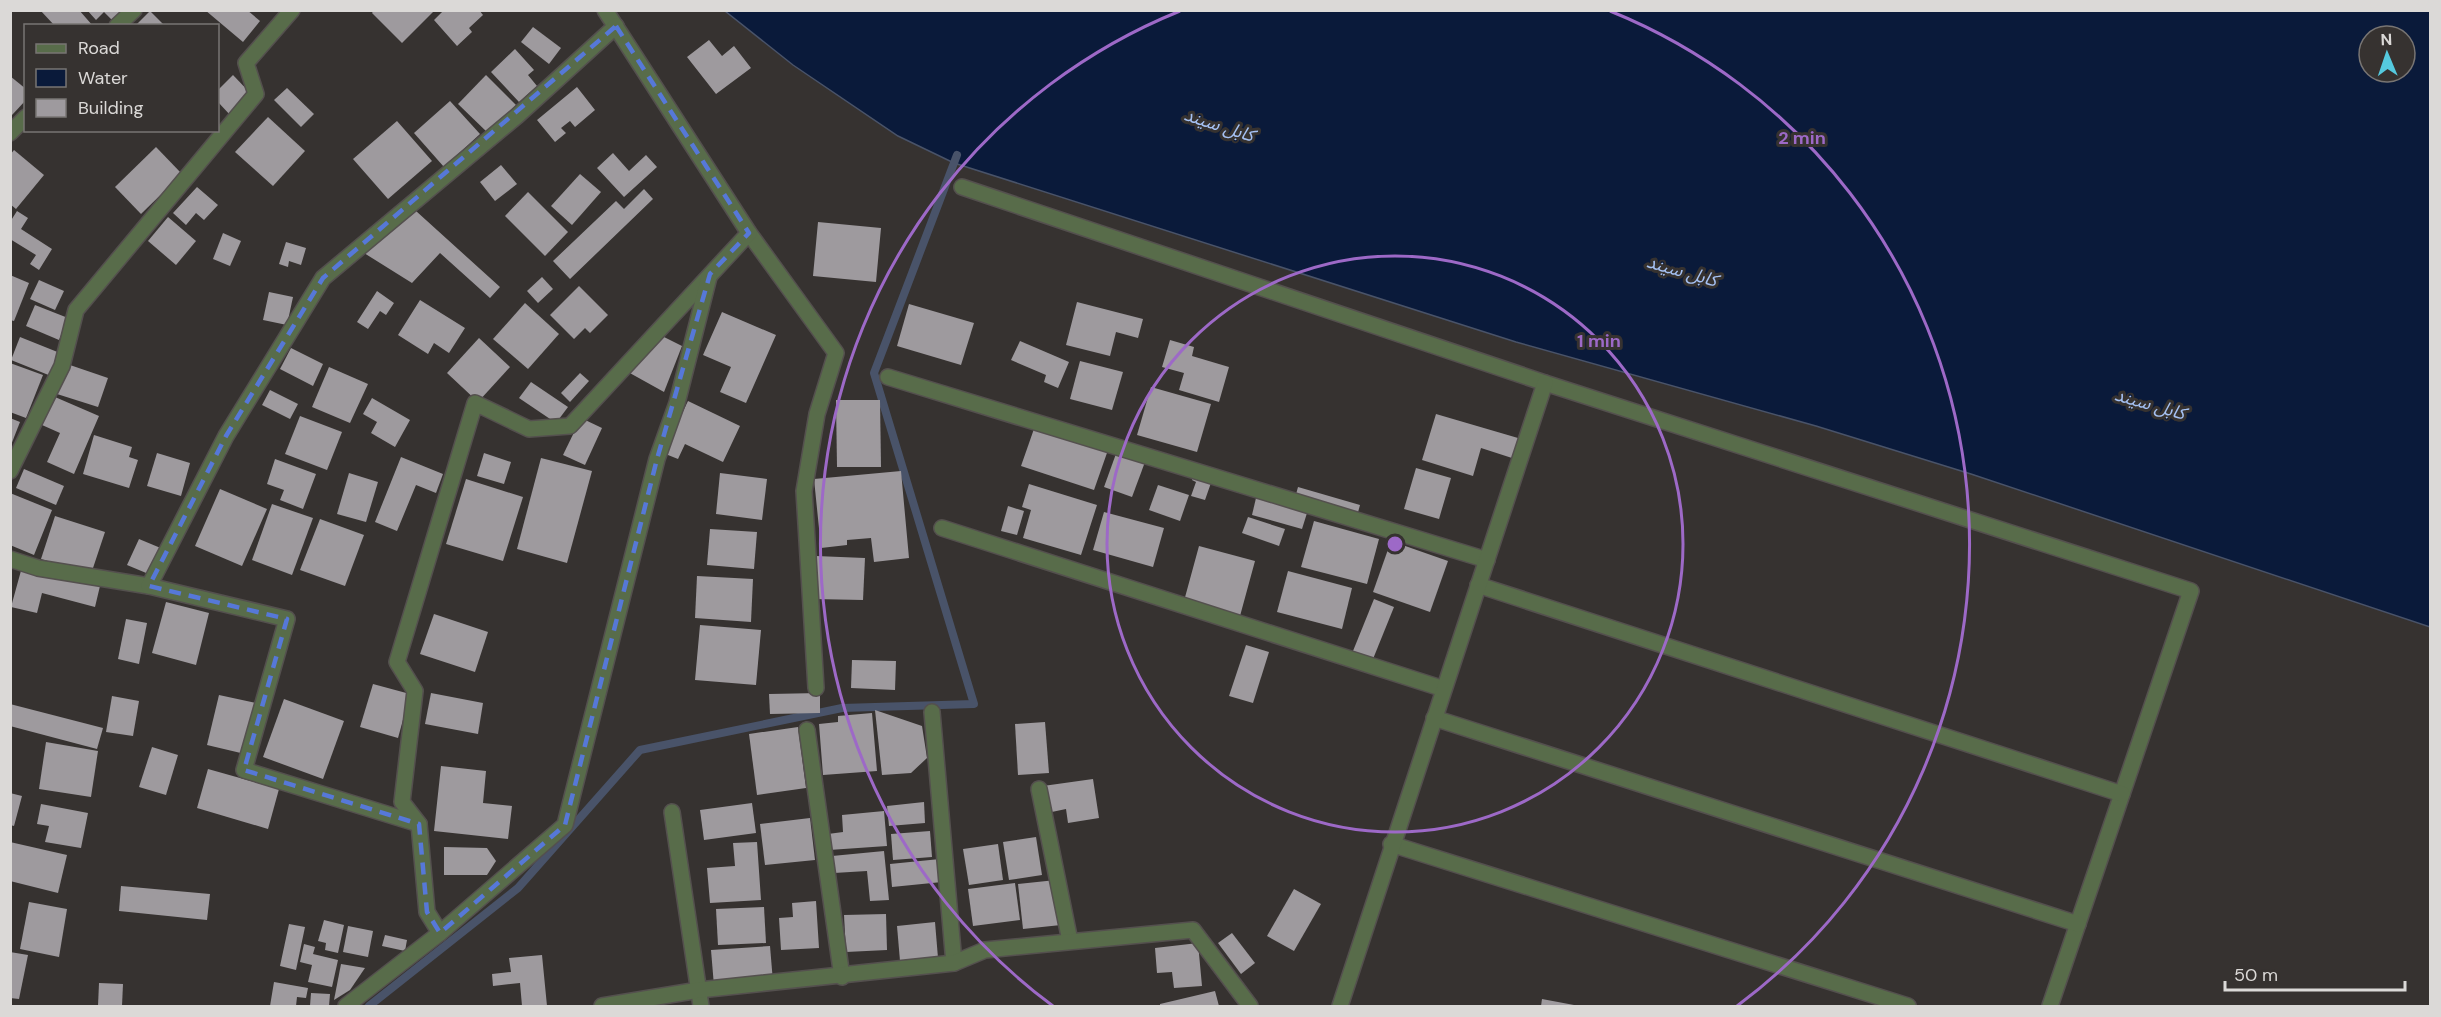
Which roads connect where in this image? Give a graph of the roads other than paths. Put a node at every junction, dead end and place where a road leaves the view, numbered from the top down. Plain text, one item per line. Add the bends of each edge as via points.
1 (134, 10) edge
2 (292, 10) edge
3 (605, 10) edge
4 (119, 24) edge
5 (616, 26) junction
6 (24, 119) edge
7 (10, 133) edge
8 (962, 187) dead end
9 (749, 233) junction
10 (710, 274) junction
11 (888, 377) dead end
12 (1545, 383) junction
13 (10, 471) edge
14 (942, 528) dead end
15 (10, 559) edge
16 (1487, 560) junction
17 (1478, 585) junction
18 (149, 586) junction
19 (816, 688) dead end
20 (1444, 689) junction
21 (932, 712) dead end
22 (1434, 718) junction
23 (807, 730) dead end
24 (1039, 789) dead end
25 (2122, 794) junction
26 (672, 812) dead end
27 (419, 824) junction
28 (1391, 844) junction
29 (2078, 924) junction
30 (440, 933) junction
31 (1070, 941) junction
32 (954, 963) junction
33 (843, 977) junction
34 (699, 990) junction
35 (346, 1006) edge
36 (602, 1006) edge
37 (701, 1006) edge
38 (1250, 1006) edge
39 (1340, 1006) edge
40 (1908, 1006) edge
41 (2050, 1006) edge

1 - 4 street
2 - 13 street via 246,63 256,94 76,310 62,366
3 - 5 street
5 - 9 street
5 - 18 street via 517,116 323,278 226,436
6 - 7 street
8 - 12 street
9 - 10 street
9 - 19 street via 836,353 817,414 804,491
10 - 27 street via 570,426 529,429 475,403 397,662 414,691 402,801
10 - 30 street via 677,403 657,459 565,825
11 - 16 street
12 - 16 street
12 - 25 street via 2191,591
14 - 20 street
15 - 18 street via 38,568
16 - 17 street
17 - 20 street
17 - 25 street
18 - 27 street via 287,619 244,770
20 - 22 street
21 - 32 street
22 - 28 street
22 - 29 street
23 - 33 street
24 - 31 street
25 - 29 street
26 - 34 street
27 - 30 street via 427,912
28 - 39 street
28 - 40 street
29 - 41 street
30 - 35 street
31 - 32 street via 985,950
31 - 38 street via 1193,930
32 - 33 street
33 - 34 street
34 - 36 street
34 - 37 street

